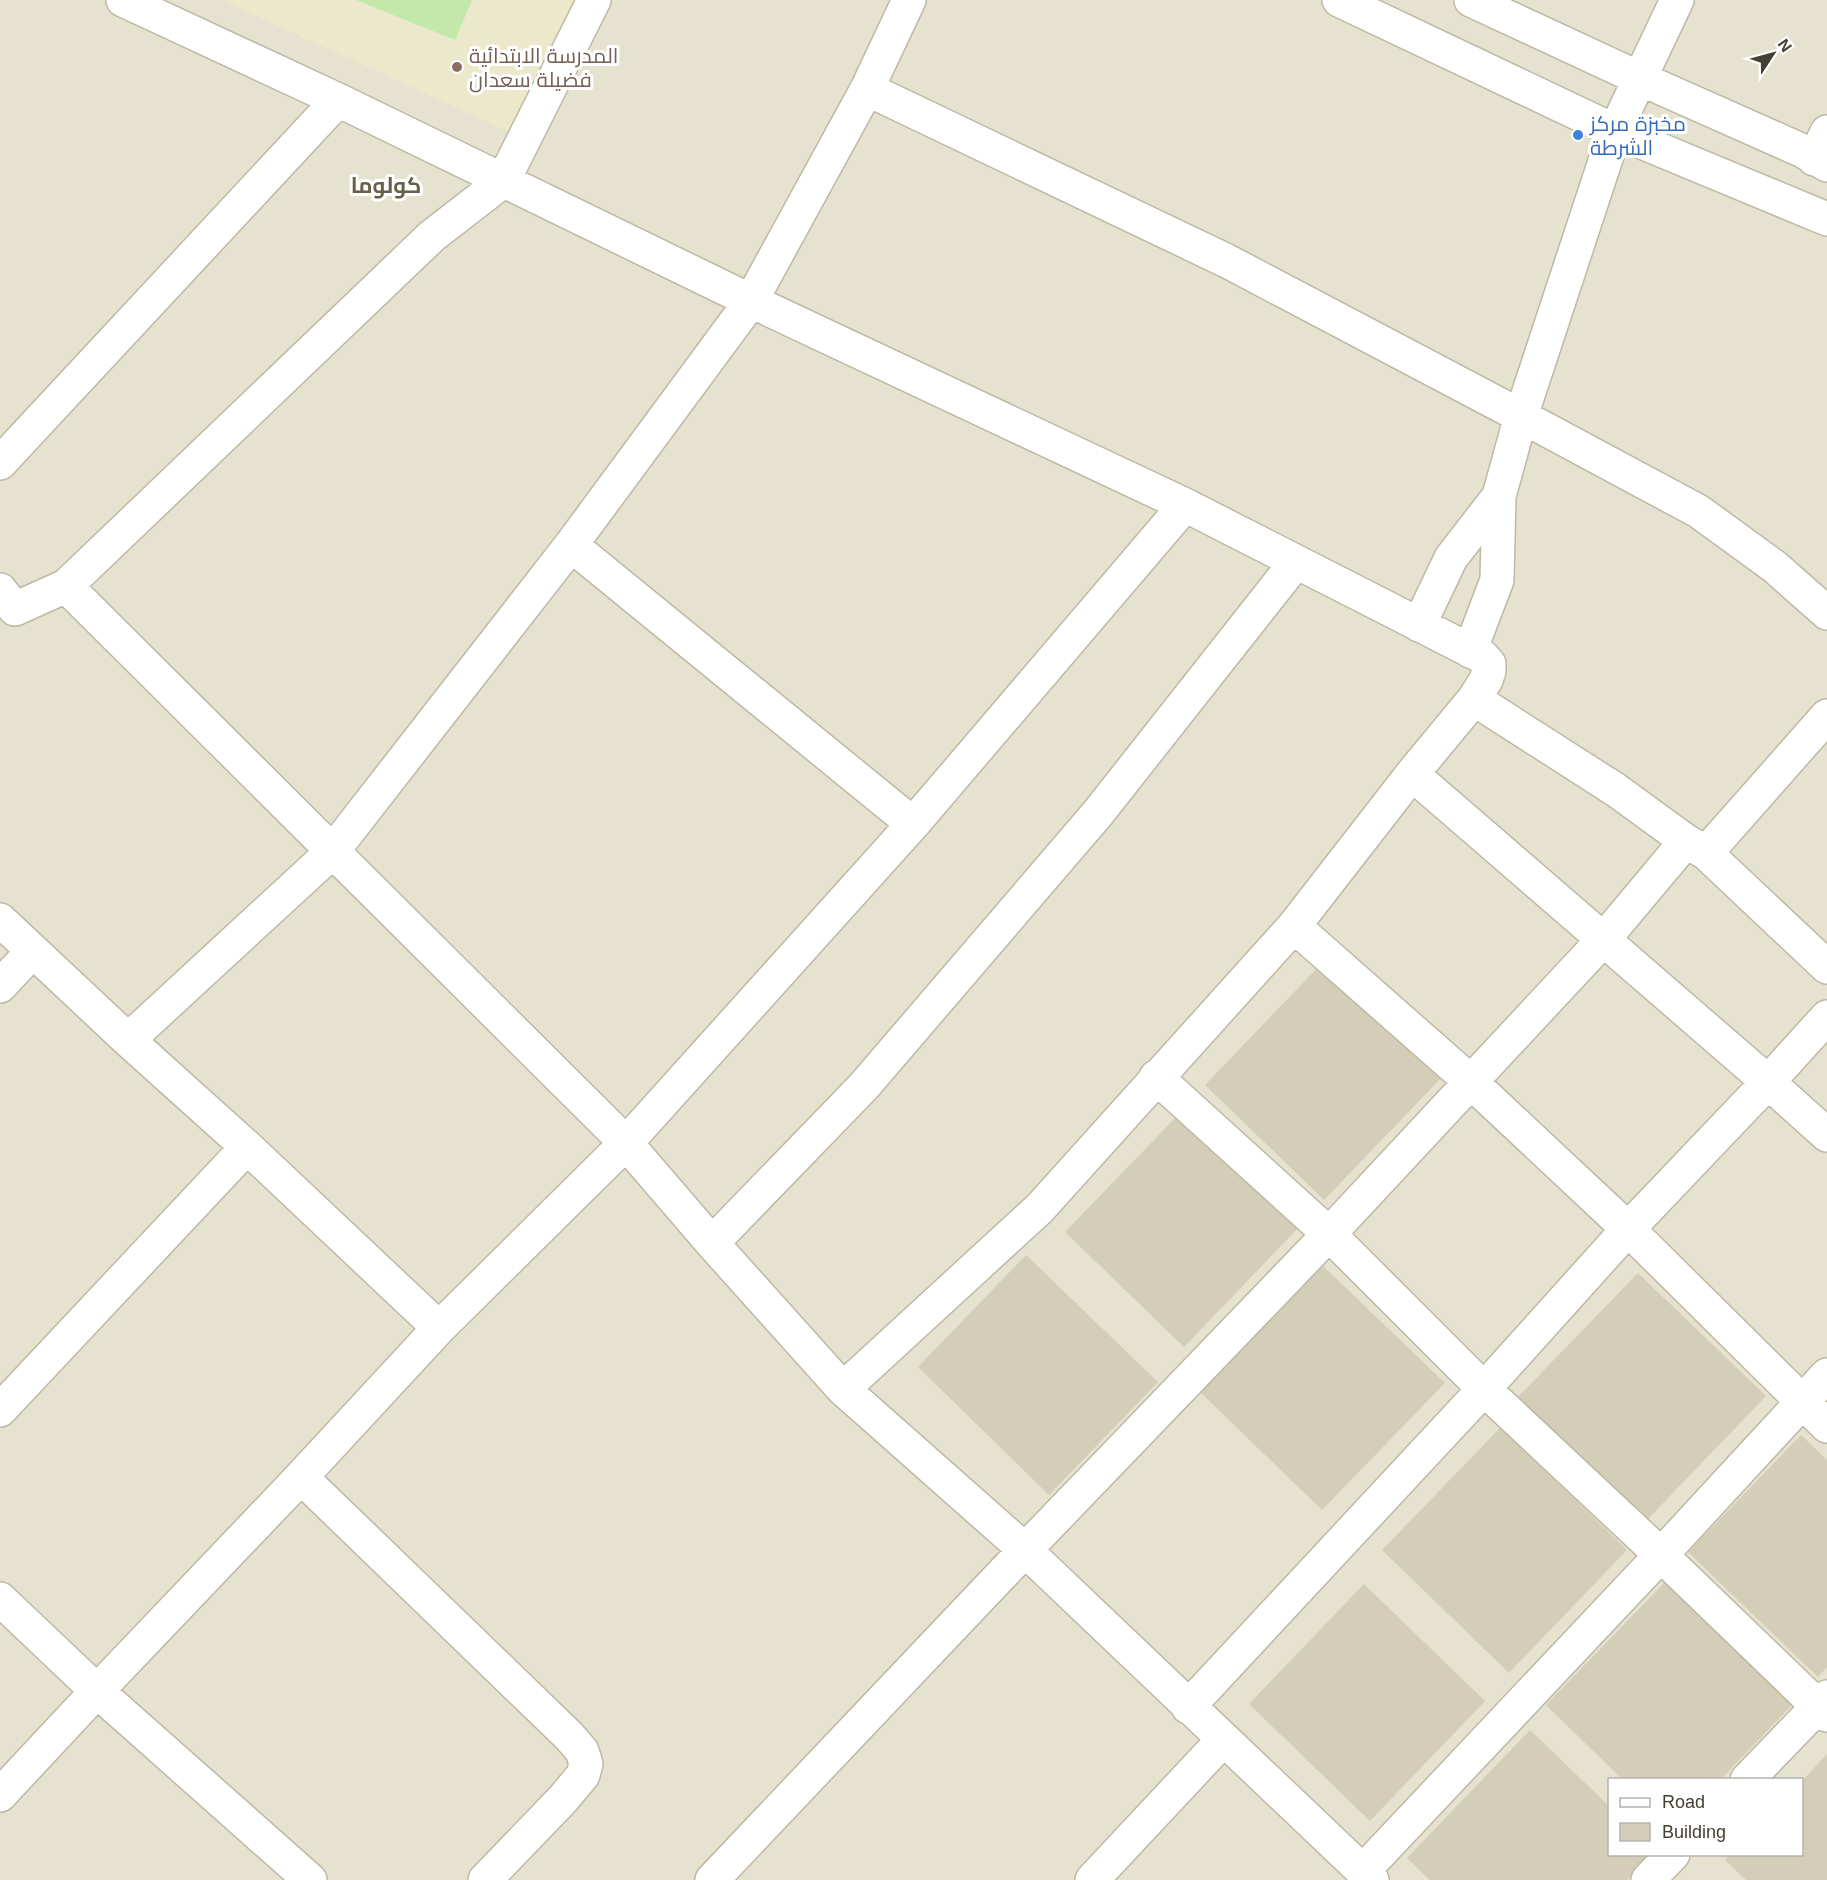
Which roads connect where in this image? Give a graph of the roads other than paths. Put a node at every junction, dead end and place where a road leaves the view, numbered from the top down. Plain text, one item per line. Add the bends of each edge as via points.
1 (123, 0) edge
2 (594, 0) edge
3 (909, 0) edge
4 (1339, 0) edge
5 (1471, 0) edge
6 (1677, 0) edge
7 (1641, 80) junction
8 (867, 89) junction
9 (338, 100) junction
10 (1615, 131) junction
11 (1823, 152) edge
12 (502, 181) junction
13 (1827, 219) edge
14 (751, 301) junction
15 (1521, 416) junction
16 (0, 463) edge
17 (1499, 496) junction
18 (1185, 505) junction
19 (571, 545) junction
20 (1296, 562) junction
21 (66, 586) junction
22 (5, 607) edge
23 (1827, 613) edge
24 (1419, 625) junction
25 (1470, 651) junction
26 (1473, 699) junction
27 (1827, 716) edge
28 (1412, 774) junction
29 (913, 824) junction
30 (1696, 847) junction
31 (332, 852) junction
32 (0, 920) edge
33 (1294, 926) junction
34 (1604, 939) junction
35 (33, 951) junction
36 (1827, 967) edge
37 (0, 986) edge
38 (1827, 1017) edge
39 (128, 1040) junction
40 (1156, 1077) junction
41 (1471, 1082) junction
42 (1768, 1082) junction
43 (1827, 1135) edge
44 (626, 1143) junction
45 (247, 1147) junction
46 (1628, 1229) junction
47 (1329, 1234) junction
48 (712, 1243) junction
49 (439, 1328) junction
50 (1827, 1375) edge
51 (843, 1389) junction
52 (1484, 1389) junction
53 (1802, 1402) junction
54 (0, 1410) edge
55 (1827, 1426) edge
56 (301, 1477) junction
57 (1025, 1550) junction
58 (1661, 1555) junction
59 (0, 1599) edge
60 (97, 1690) junction
61 (1824, 1706) edge
62 (1188, 1707) junction
63 (1223, 1740) junction
64 (1748, 1778) edge
65 (0, 1795) edge
66 (1671, 1856) edge
67 (724, 1876) edge
68 (1367, 1876) edge
69 (310, 1880) edge
70 (485, 1880) edge
71 (1092, 1880) edge
72 (1648, 1880) edge

1 - 9 street
2 - 12 street
3 - 8 street
4 - 10 street
5 - 7 street
6 - 7 street
7 - 10 street
7 - 11 street via 1803,151
8 - 14 street
8 - 15 street via 1227,261
9 - 12 street
9 - 16 street
10 - 13 street
10 - 15 street
12 - 14 street
12 - 21 street via 432,236
14 - 18 street
14 - 19 street
15 - 17 street
15 - 23 street via 1698,511 1775,567
17 - 24 street via 1451,558
17 - 25 street via 1497,580
18 - 20 street
18 - 29 street
19 - 29 street
19 - 31 street
20 - 24 street
20 - 48 street via 1098,813 864,1086
21 - 22 street
21 - 31 street
24 - 25 street
25 - 26 street via 1489,664 1486,680
26 - 28 street
26 - 30 street via 1616,790
27 - 30 street
28 - 33 street
28 - 34 street
29 - 44 street
30 - 34 street
30 - 36 street
31 - 39 street
31 - 44 street
32 - 35 street
33 - 40 street
33 - 41 street
34 - 41 street
34 - 42 street
35 - 37 street
35 - 39 street
38 - 42 street
39 - 45 street
40 - 47 street
40 - 51 street via 1040,1208
41 - 46 street
41 - 47 street
42 - 43 street
42 - 46 street
44 - 48 street
44 - 49 street
45 - 49 street
45 - 54 street
46 - 52 street
46 - 53 street
47 - 52 street
47 - 57 street
48 - 51 street
49 - 56 street
50 - 53 street
51 - 57 street
52 - 58 street
52 - 62 street
53 - 55 street
53 - 58 street
56 - 60 street
56 - 70 street via 582,1751 586,1764 583,1775
57 - 62 street
57 - 67 street
58 - 61 street
58 - 68 street
59 - 60 street
60 - 65 street
60 - 69 street
61 - 64 street
62 - 63 street
63 - 68 street
63 - 71 street
66 - 72 street

